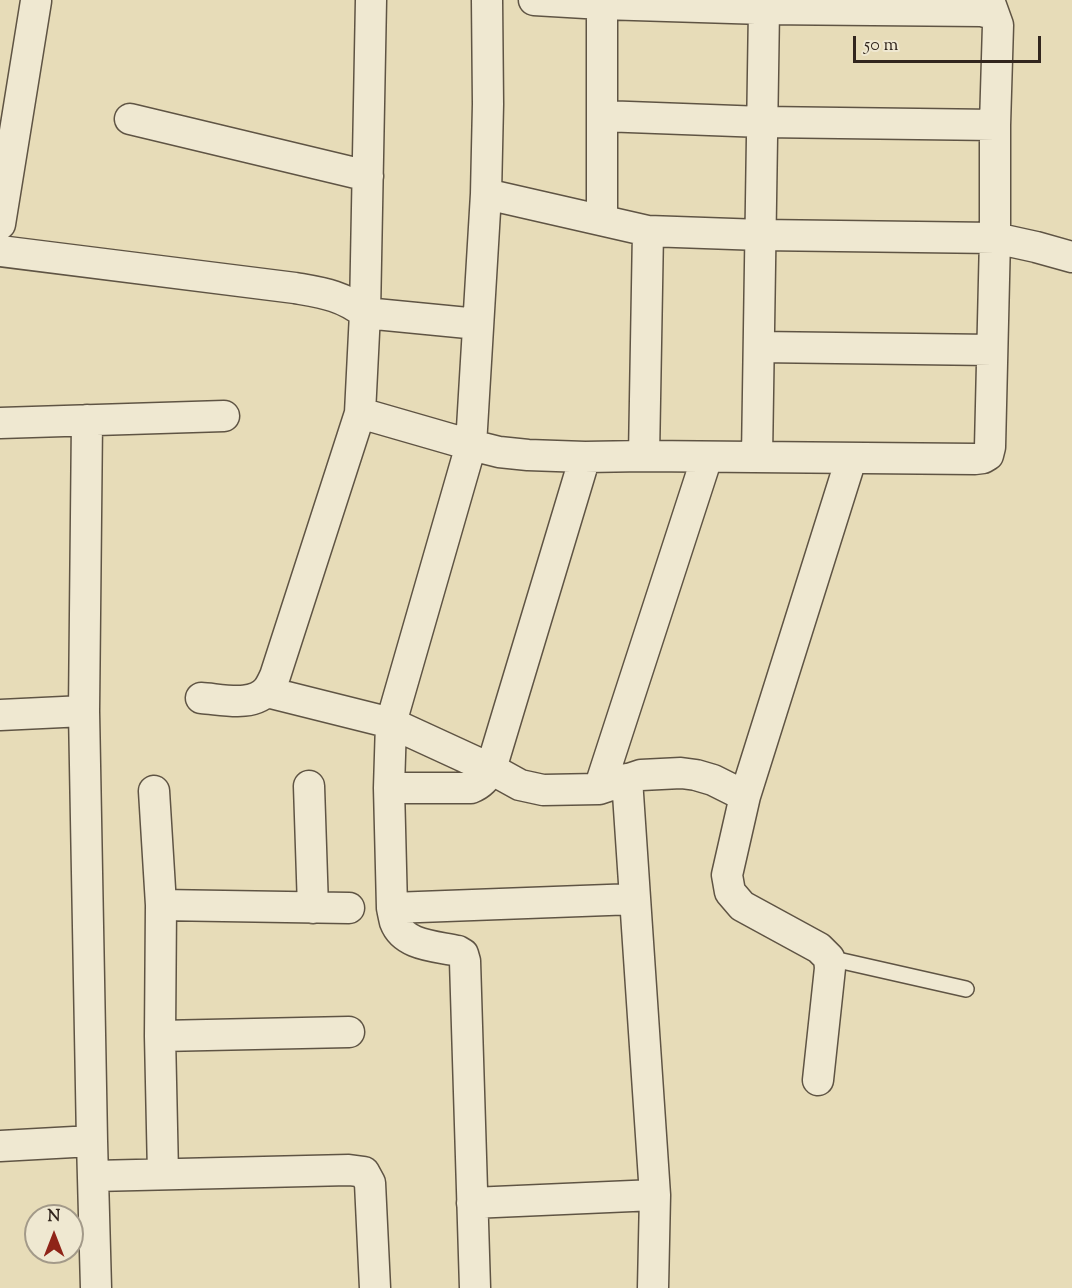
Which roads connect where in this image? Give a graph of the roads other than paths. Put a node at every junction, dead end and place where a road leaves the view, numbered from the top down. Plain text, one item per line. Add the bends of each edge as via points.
1 (371, 0) edge
2 (487, 0) edge
3 (534, 0) edge
4 (36, 1) edge
5 (602, 2) edge
6 (991, 7) edge
7 (764, 9) junction
8 (602, 116) junction
9 (130, 119) dead end
10 (764, 122) junction
11 (995, 125) junction
12 (368, 176) junction
13 (486, 194) junction
14 (602, 220) junction
15 (0, 224) edge
16 (648, 231) junction
17 (761, 235) junction
18 (995, 238) junction
19 (0, 251) edge
20 (1072, 257) edge
21 (365, 313) junction
22 (478, 324) junction
23 (759, 347) junction
24 (992, 350) junction
25 (360, 412) junction
26 (224, 416) dead end
27 (87, 420) junction
28 (0, 423) edge
29 (471, 445) junction
30 (644, 456) junction
31 (585, 457) junction
32 (707, 457) junction
33 (757, 457) junction
34 (851, 459) junction
35 (267, 692) junction
36 (201, 698) dead end
37 (84, 711) junction
38 (0, 715) edge
39 (391, 723) junction
40 (491, 769) junction
41 (627, 779) junction
42 (309, 786) dead end
43 (389, 788) junction
44 (599, 789) junction
45 (154, 791) dead end
46 (745, 796) junction
47 (635, 899) junction
48 (161, 905) junction
49 (313, 908) junction
50 (349, 908) dead end
51 (392, 908) junction
52 (829, 958) junction
53 (966, 989) dead end
54 (350, 1032) dead end
55 (160, 1036) junction
56 (818, 1080) dead end
57 (92, 1141) junction
58 (0, 1146) edge
59 (163, 1174) junction
60 (94, 1176) junction
61 (655, 1195) junction
62 (472, 1203) junction
63 (96, 1288) edge
64 (375, 1288) edge
65 (475, 1288) edge
66 (653, 1288) edge

1 - 12 street
2 - 13 street
3 - 5 street
4 - 15 street
5 - 7 street
5 - 8 street
6 - 7 street
6 - 11 street via 998,26
7 - 10 street
8 - 10 street
8 - 14 street
9 - 12 street
10 - 11 street
10 - 17 street
11 - 18 street
12 - 21 street
13 - 14 street
13 - 22 street
14 - 16 street
16 - 17 street
16 - 30 street
17 - 18 street
17 - 23 street
18 - 20 street
18 - 24 street
19 - 21 street via 295,288 351,302
21 - 22 street
21 - 25 street
22 - 29 street
23 - 24 street
23 - 33 street
24 - 34 street via 988,455 975,459
25 - 29 street
25 - 35 street
26 - 27 street
27 - 28 street
27 - 37 street
29 - 31 street via 499,452
29 - 39 street
30 - 31 street
30 - 32 street
31 - 40 street
32 - 33 street
32 - 44 street
33 - 34 street
34 - 46 street
35 - 36 street via 239,701
35 - 39 street
37 - 38 street
37 - 57 street
39 - 40 street
39 - 43 street
40 - 43 street via 480,784 471,788
40 - 44 street via 520,785 543,790
41 - 44 street
41 - 46 street via 641,775 696,775
41 - 47 street
42 - 49 street
43 - 51 street
45 - 48 street
46 - 52 street via 728,875 730,892 742,906 819,948
47 - 51 street
47 - 61 street
48 - 49 street
48 - 55 street
49 - 50 street
51 - 62 street via 396,924 405,936 458,951 465,961
52 - 53 lane
52 - 56 street
54 - 55 street
55 - 59 street
57 - 58 street
57 - 60 street
59 - 60 street
59 - 64 street via 364,1172 370,1183
60 - 63 street
61 - 62 street
61 - 66 street
62 - 65 street

